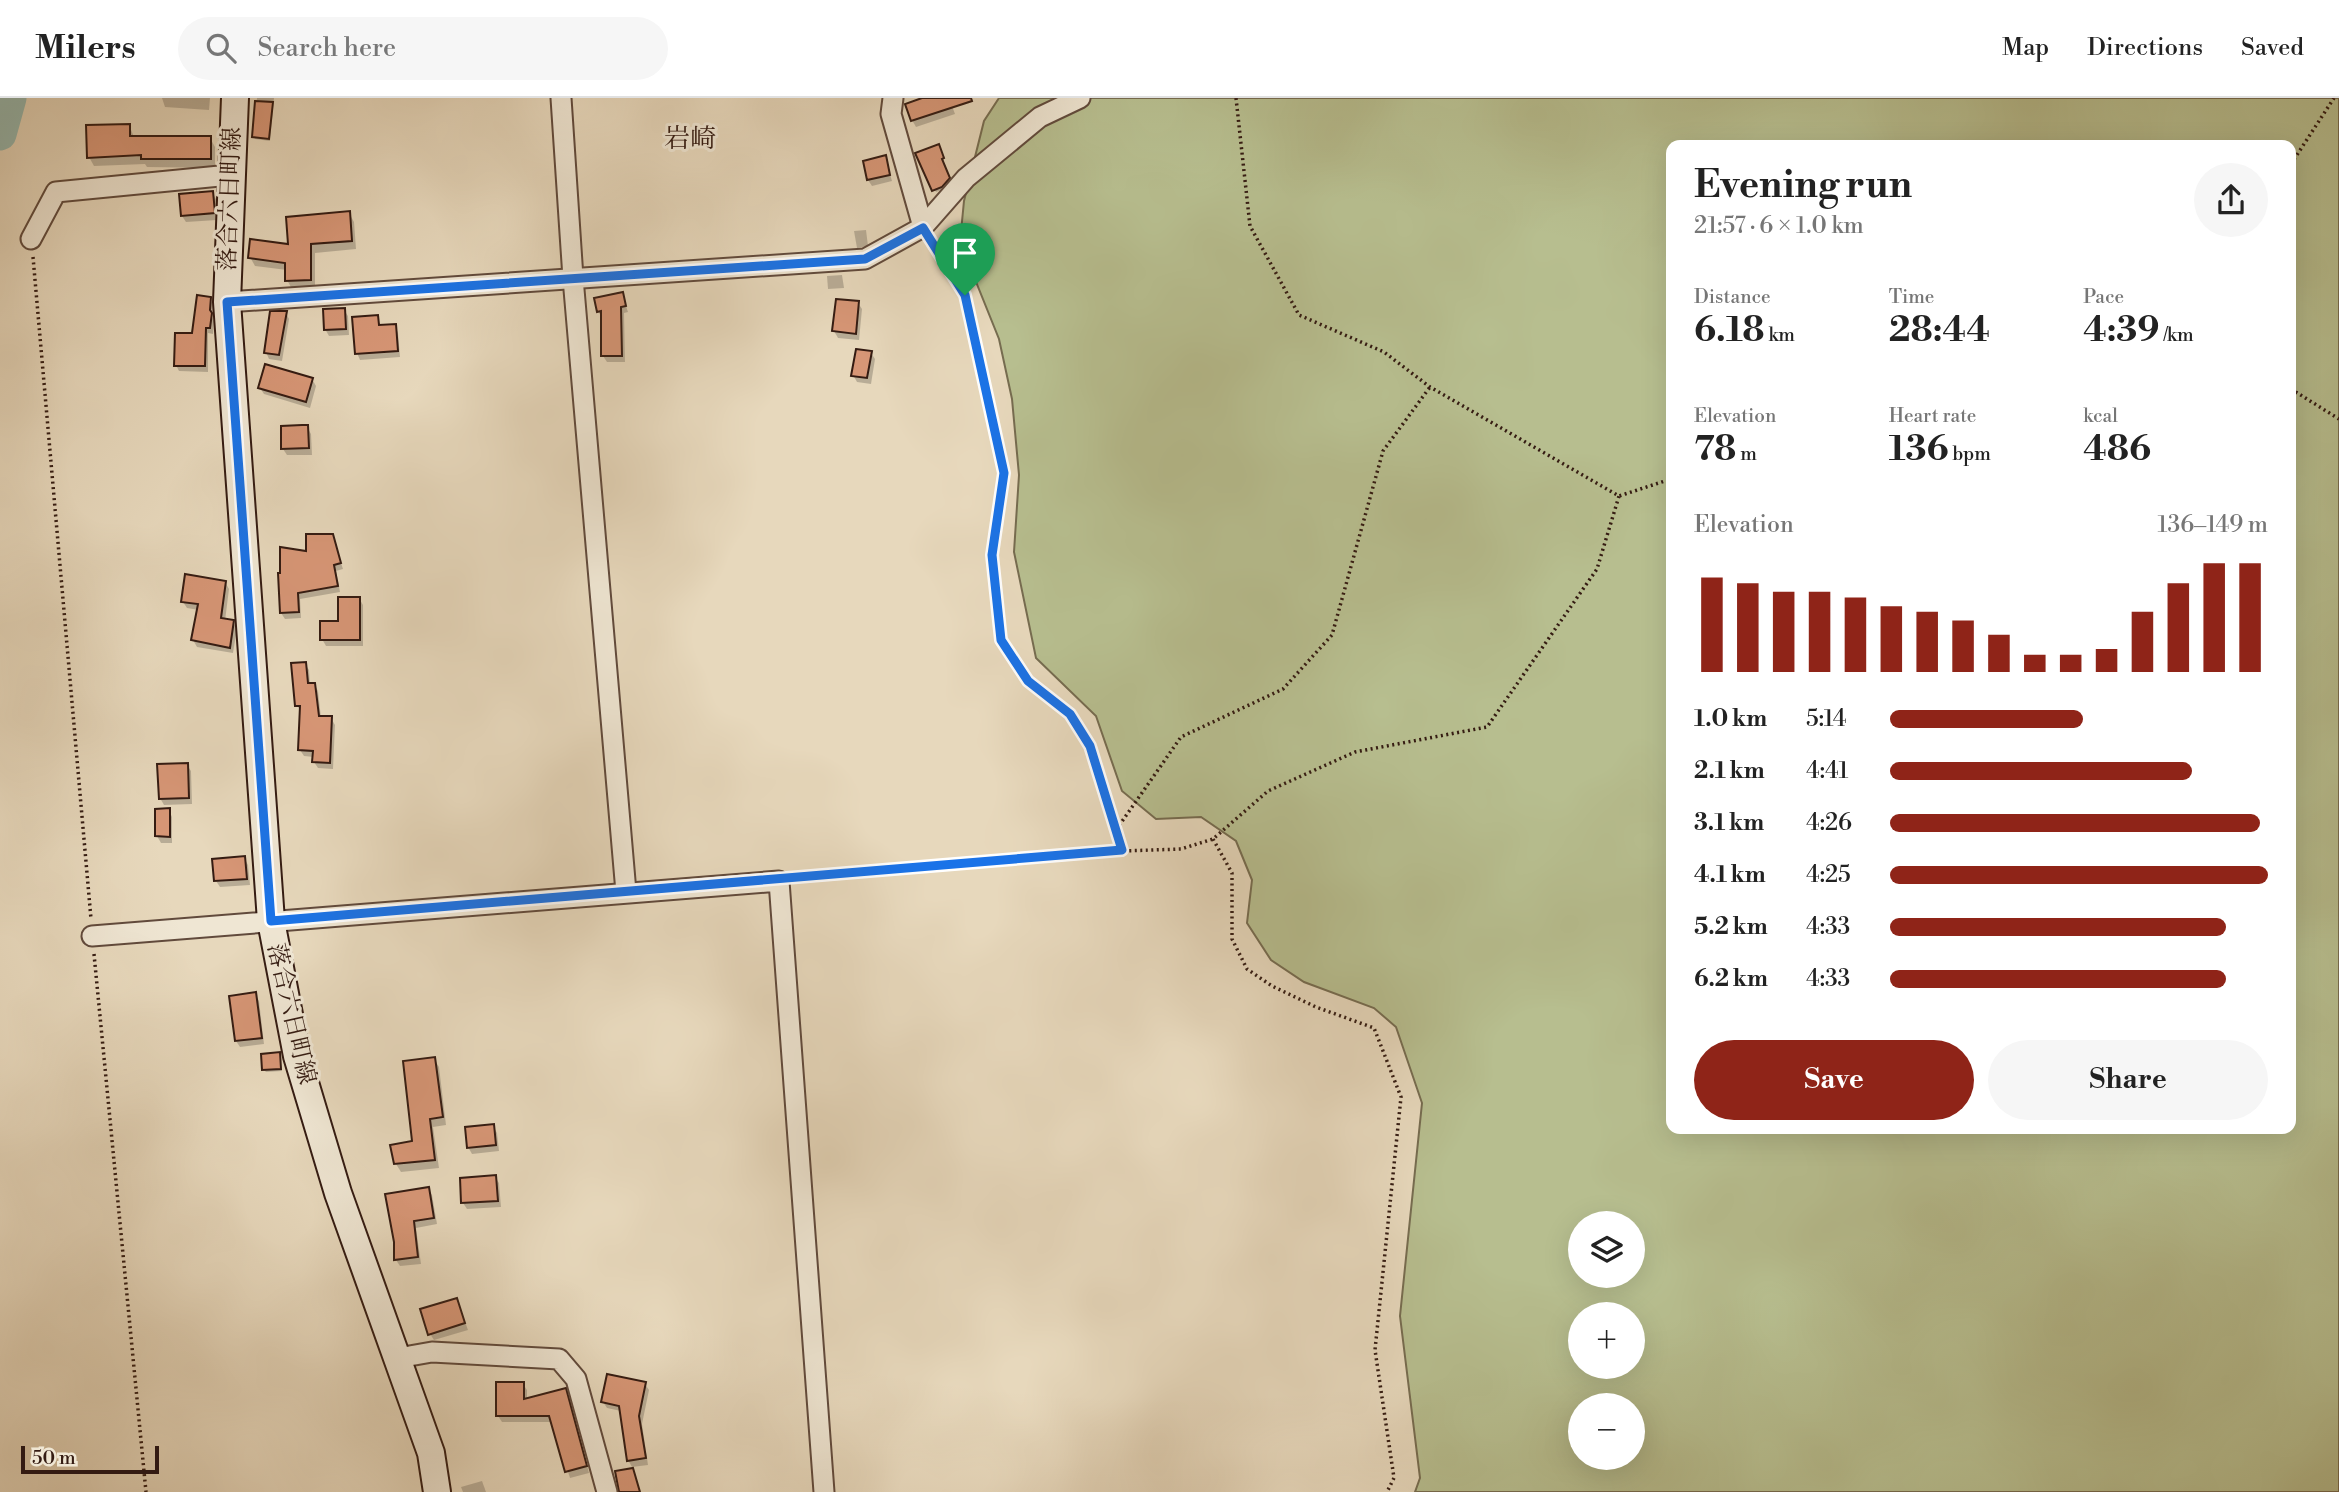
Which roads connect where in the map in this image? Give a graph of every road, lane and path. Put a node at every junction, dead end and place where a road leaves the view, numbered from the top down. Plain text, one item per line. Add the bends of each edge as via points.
1 (234, 98) edge
2 (561, 98) edge
3 (893, 98) edge
4 (1080, 98) edge
5 (1236, 98) edge
6 (2334, 98) edge
7 (2296, 156) edge
8 (230, 175) junction
9 (923, 228) junction
10 (31, 239) joint
11 (573, 278) junction
12 (227, 302) junction
13 (1430, 387) junction
14 (2296, 392) edge
15 (2339, 419) edge
16 (1666, 481) edge
17 (1619, 496) junction
18 (1116, 830) junction
19 (1213, 839) junction
20 (1122, 850) junction
21 (779, 881) junction
22 (626, 892) junction
23 (271, 921) junction
24 (92, 936) junction
25 (398, 1358) junction
26 (146, 1492) edge
27 (438, 1492) edge
28 (607, 1492) edge
29 (824, 1492) edge
30 (1387, 1492) edge

1 - 8 main road, 落合六日町線
2 - 11 street
3 - 9 street via 891,114
4 - 9 street via 1040,117 966,178
5 - 13 path via 1251,226 1299,315 1384,352
6 - 7 path
8 - 10 street via 56,192
8 - 12 main road, 落合六日町線
9 - 11 street via 865,259
9 - 18 path via 965,295 1004,473 992,555 1001,640 1028,681 1070,714 1090,746
10 - 24 path
11 - 12 street
11 - 22 street
12 - 23 main road, 落合六日町線
13 - 17 path
13 - 18 path via 1382,451 1332,635 1283,689 1181,737
14 - 15 path
16 - 17 path
17 - 19 path via 1597,569 1486,727 1355,752 1269,791
18 - 20 path
19 - 20 path via 1181,849
19 - 30 path via 1232,873 1232,939 1247,969 1316,1007 1374,1028 1401,1097 1375,1350 1394,1478
20 - 21 path
21 - 22 street
21 - 29 street
22 - 23 street
23 - 24 street
23 - 25 main road, 落合六日町線 via 297,1056 338,1193
24 - 26 path
25 - 27 main road, 落合六日町線 via 431,1453
25 - 28 street via 432,1352 559,1359 576,1379

